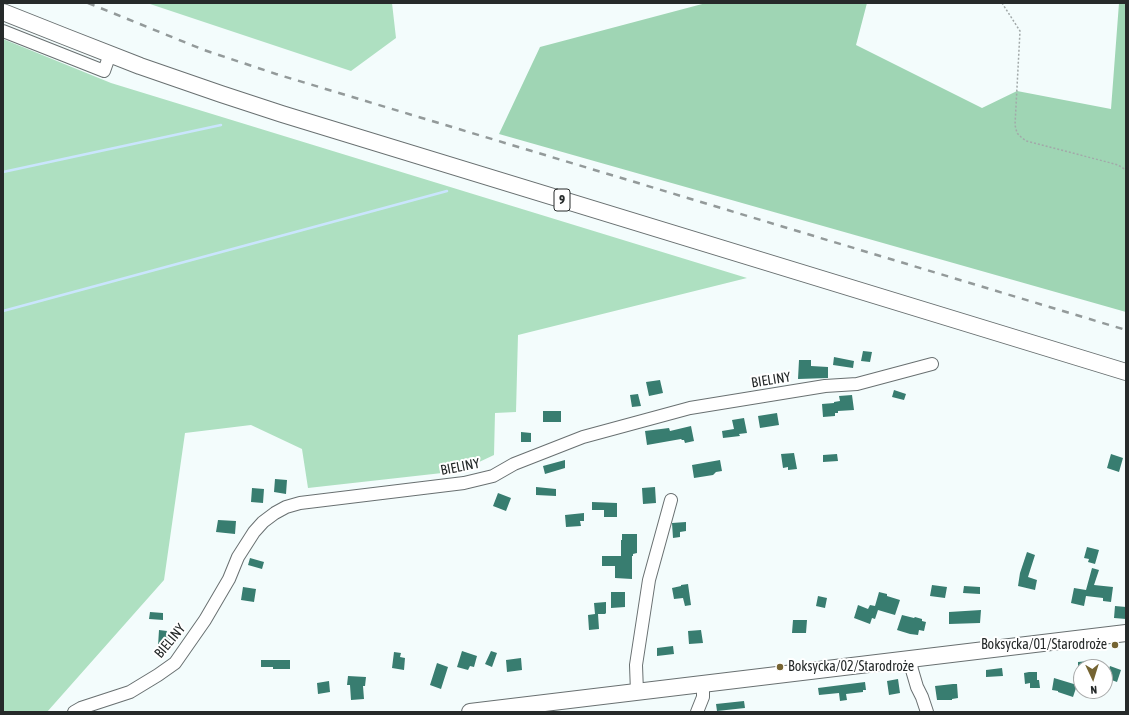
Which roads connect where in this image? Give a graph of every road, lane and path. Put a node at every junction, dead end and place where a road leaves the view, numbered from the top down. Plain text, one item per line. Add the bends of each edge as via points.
1 (1002, 3) edge
2 (3, 12) edge
3 (3, 31) edge
4 (110, 54) junction
5 (1126, 170) edge
6 (932, 364) dead end
7 (1126, 372) edge
8 (671, 500) dead end
9 (1126, 633) edge
10 (910, 658) junction
11 (703, 684) junction
12 (637, 692) junction
13 (74, 712) edge
14 (473, 712) edge
15 (697, 712) edge
16 (927, 712) edge

1 - 5 path via 1020,31 1015,125 1017,132 1026,141 1118,165
2 - 4 main road, 9
3 - 4 street via 104,71
4 - 7 main road, 9 via 282,114
6 - 13 street, BIELINY via 857,384 825,386 690,408 583,437 514,464 493,476 464,483 300,503 286,507 275,513 254,532 205,620 175,662 130,692
8 - 12 street via 649,580 636,665
9 - 10 main road
10 - 11 main road
10 - 16 street via 917,687
11 - 12 main road
11 - 15 street via 703,697
12 - 14 main road

